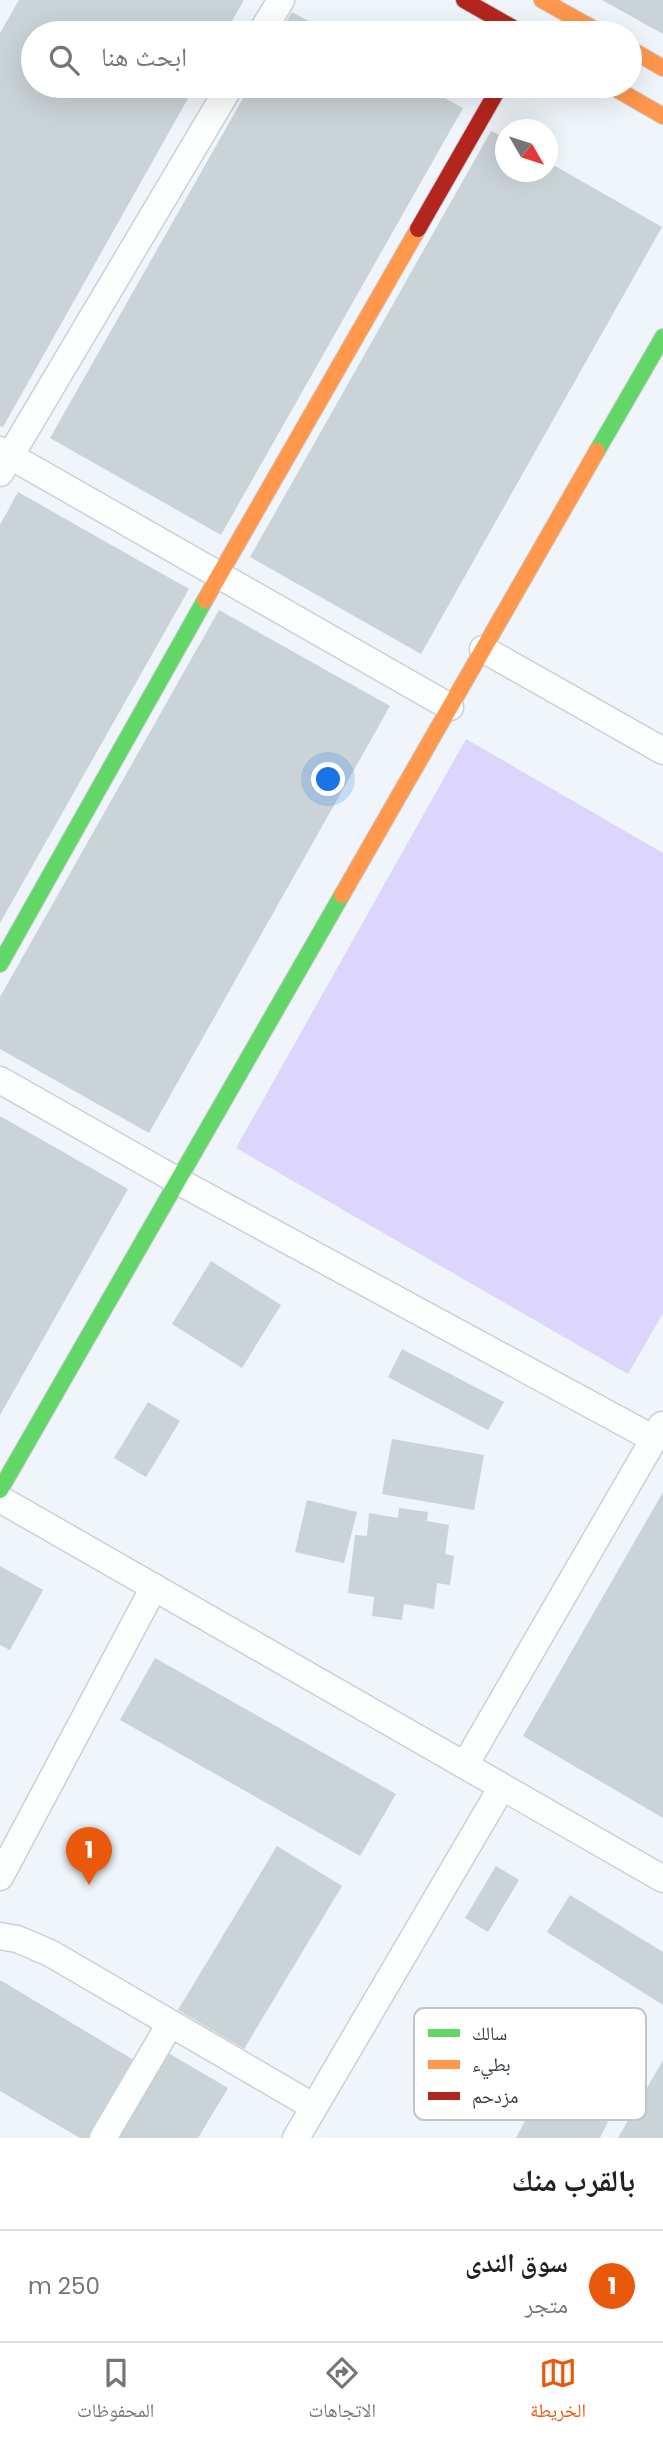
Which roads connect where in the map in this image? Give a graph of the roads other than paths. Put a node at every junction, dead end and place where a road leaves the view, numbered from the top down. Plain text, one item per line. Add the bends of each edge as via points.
1 (281, 0) edge
2 (464, 0) edge
3 (551, 2) edge
4 (268, 21) edge
5 (501, 21) edge
6 (582, 21) edge
7 (642, 57) edge
8 (663, 68) edge
9 (223, 98) edge
10 (493, 98) edge
11 (632, 98) edge
12 (663, 116) edge
13 (663, 337) edge
14 (3, 460) edge
15 (219, 575) junction
16 (483, 649) junction
17 (450, 707) junction
18 (663, 751) edge
19 (0, 964) edge
20 (0, 1080) edge
21 (178, 1181) junction
22 (659, 1431) edge
23 (0, 1490) edge
24 (0, 1499) edge
25 (155, 1587) junction
26 (465, 1765) junction
27 (502, 1787) junction
28 (0, 1877) edge
29 (663, 1879) edge
30 (0, 1936) edge
31 (170, 2024) junction
32 (314, 2107) junction
33 (103, 2138) edge
34 (296, 2138) edge

1 - 4 street
2 - 5 street
3 - 6 street
7 - 8 street
9 - 14 street
10 - 15 street
11 - 12 street
13 - 16 street
14 - 15 street
15 - 17 street
15 - 19 street
16 - 17 street
16 - 18 street
17 - 21 street
20 - 21 street
21 - 22 street
21 - 23 street
22 - 26 street
24 - 25 street
25 - 26 street
25 - 28 street
26 - 27 street
27 - 29 street
27 - 32 street
30 - 31 street via 50,1953
31 - 32 street
31 - 33 street
32 - 34 street

